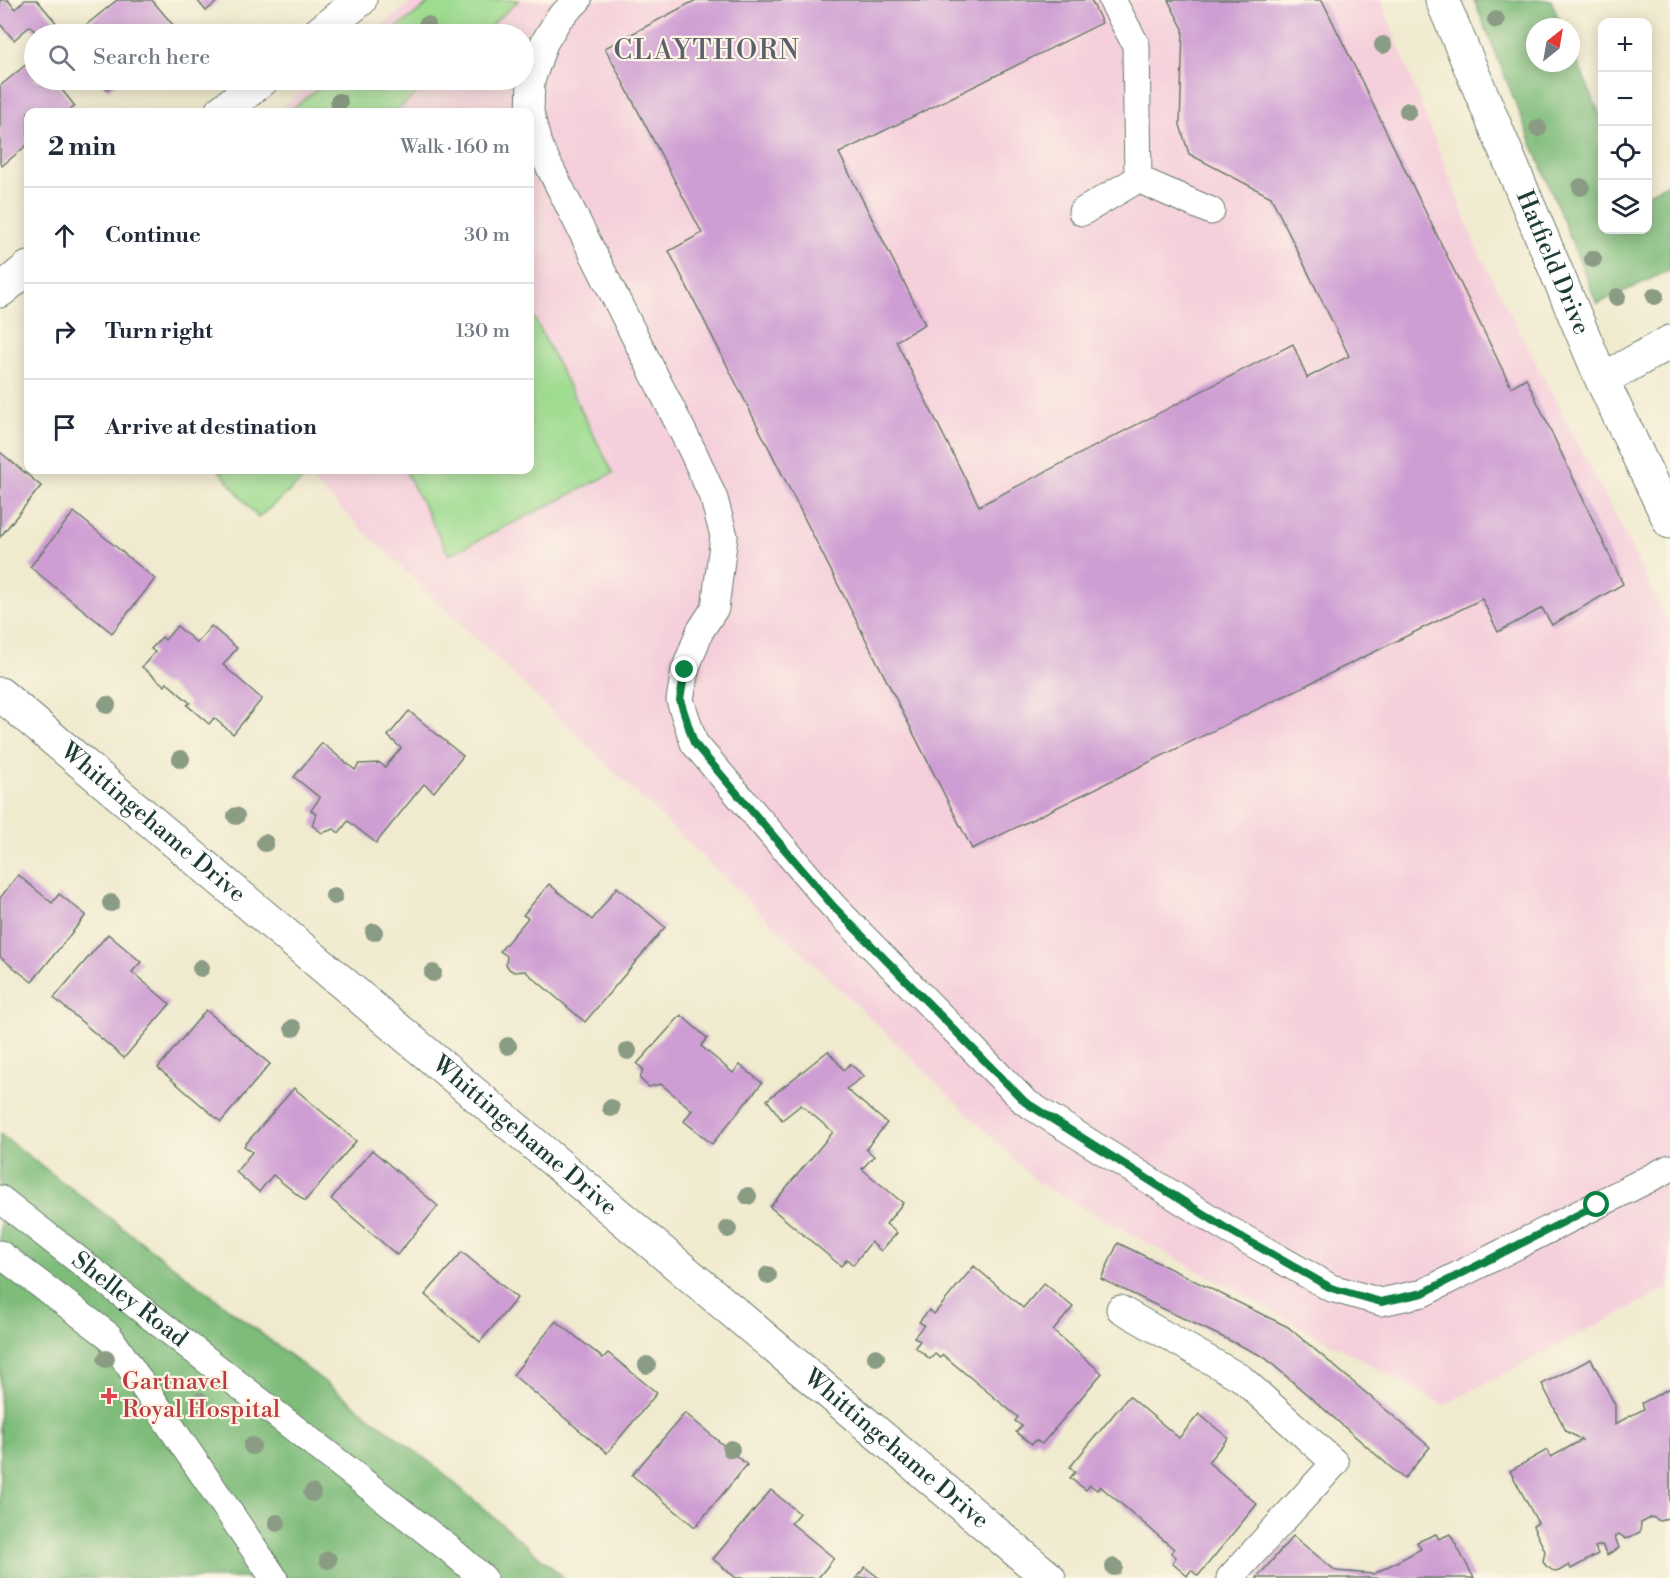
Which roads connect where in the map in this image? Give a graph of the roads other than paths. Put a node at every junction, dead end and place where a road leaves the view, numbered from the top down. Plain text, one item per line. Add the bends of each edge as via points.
1 (360, 0) edge
2 (578, 0) edge
3 (1112, 0) edge
4 (1442, 0) edge
5 (330, 24) edge
6 (534, 72) edge
7 (249, 90) edge
8 (531, 90) edge
9 (226, 108) edge
10 (530, 108) edge
11 (534, 128) edge
12 (1138, 179) junction
13 (1211, 211) dead end
14 (1082, 212) dead end
15 (24, 271) edge
16 (0, 291) edge
17 (1670, 342) edge
18 (1602, 380) junction
19 (1670, 522) edge
20 (0, 694) edge
21 (1670, 1168) edge
22 (0, 1200) edge
23 (0, 1254) edge
24 (1120, 1309) dead end
25 (274, 1578) edge
26 (483, 1578) edge
27 (1049, 1578) edge
28 (1230, 1578) edge

1 - 5 street
2 - 6 lane via 559,18 544,42
3 - 12 lane via 1136,45
4 - 18 street, Hatfield Drive
7 - 9 street
8 - 10 lane
11 - 21 lane via 538,144 694,454 714,499 724,536 715,608 700,631 685,670 680,700 694,743 833,906 1025,1102 1224,1227 1331,1288 1381,1302 1423,1293
12 - 13 lane
12 - 14 lane
15 - 16 street
17 - 18 street
18 - 19 street, Hatfield Drive
20 - 27 street, Whittingehame Drive
22 - 26 lane, Shelley Road
23 - 25 lane via 110,1336
24 - 28 lane via 1241,1378 1335,1463

